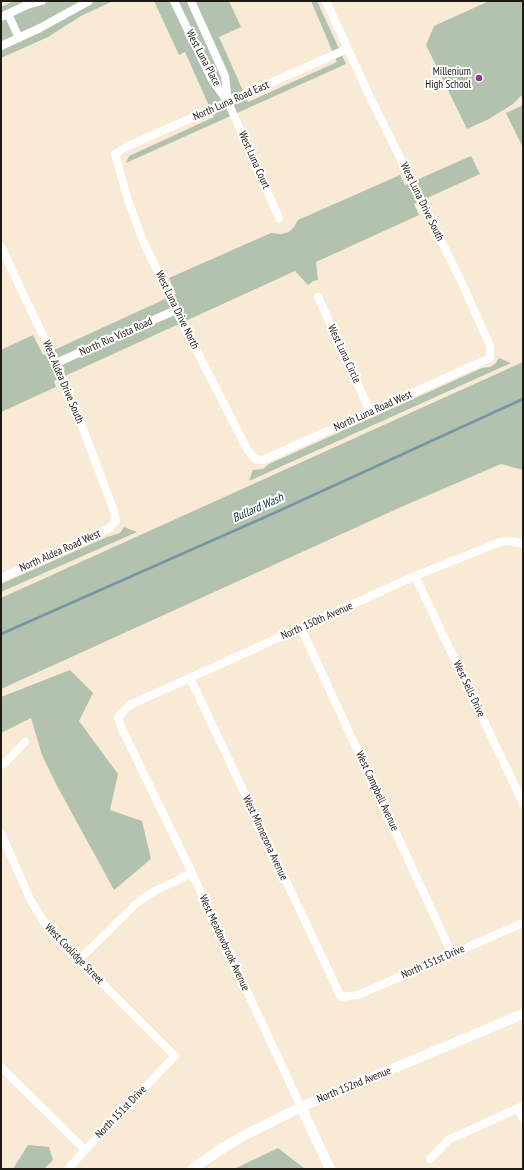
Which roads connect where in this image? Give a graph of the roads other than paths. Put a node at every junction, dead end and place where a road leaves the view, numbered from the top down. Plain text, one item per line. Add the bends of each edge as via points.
1 (42, 1) edge
2 (89, 1) edge
3 (174, 1) edge
4 (191, 1) edge
5 (326, 1) edge
6 (4, 15) edge
7 (18, 38) junction
8 (1, 46) edge
9 (347, 49) junction
10 (228, 102) junction
11 (115, 154) joint
12 (279, 218) dead end
13 (1, 247) edge
14 (318, 297) dead end
15 (176, 310) junction
16 (490, 358) joint
17 (56, 364) junction
18 (370, 412) junction
19 (255, 459) joint
20 (116, 522) joint
21 (523, 544) edge
22 (416, 576) junction
23 (1, 578) edge
24 (301, 628) junction
25 (190, 678) junction
26 (118, 717) joint
27 (25, 742) dead end
28 (1, 765) edge
29 (523, 803) edge
30 (1, 833) edge
31 (192, 873) junction
32 (523, 923) edge
33 (452, 954) junction
34 (79, 960) junction
35 (341, 997) joint
36 (523, 1014) edge
37 (176, 1056) joint
38 (1, 1067) edge
39 (301, 1107) junction
40 (520, 1107) edge
41 (523, 1118) edge
42 (84, 1150) junction
43 (430, 1159) dead end
44 (68, 1169) edge
45 (192, 1169) edge
46 (330, 1169) edge

1 - 6 street
2 - 7 street
3 - 10 street, West Luna Place via 212,80
4 - 10 street, West Luna Place via 225,76
5 - 9 street, West Luna Drive South
6 - 7 street
7 - 8 street
9 - 10 street, North Luna Road East
9 - 16 street, West Luna Drive South via 462,283 490,346
10 - 11 street, North Luna Road East
10 - 12 street, West Luna Court
11 - 15 street, West Luna Drive North via 143,241
13 - 17 street, West Aldea Drive South
14 - 18 street, West Luna Circle
15 - 17 street, North Rio Vista Road
15 - 19 street, West Luna Drive North via 247,449
16 - 18 street, North Luna Road West
17 - 20 street, West Aldea Drive South via 114,511
18 - 19 street, North Luna Road West via 263,460
20 - 23 street, North Aldea Road West via 108,529
21 - 22 street, North 150th Avenue via 500,542
22 - 24 street, North 150th Avenue
22 - 29 street, West Sells Drive
24 - 25 street, North 150th Avenue
24 - 33 street, West Campbell Avenue
25 - 26 street, North 150th Avenue via 127,706
25 - 35 street, West Minnezona Avenue
26 - 31 street, West Meadowbrook Avenue
27 - 28 street
30 - 34 street, West Coolidge Street via 42,920 55,937
31 - 34 street via 139,901
31 - 39 street, West Meadowbrook Avenue
32 - 33 street, North 151st Drive
33 - 35 street, North 151st Drive via 358,995
34 - 37 street, West Coolidge Street
36 - 39 street, North 152nd Avenue
37 - 42 street, North 151st Drive
38 - 42 street
39 - 45 street, North 152nd Avenue via 247,1134
39 - 46 street, West Meadowbrook Avenue
40 - 41 street
40 - 43 street via 448,1140
42 - 44 street, North 151st Drive

